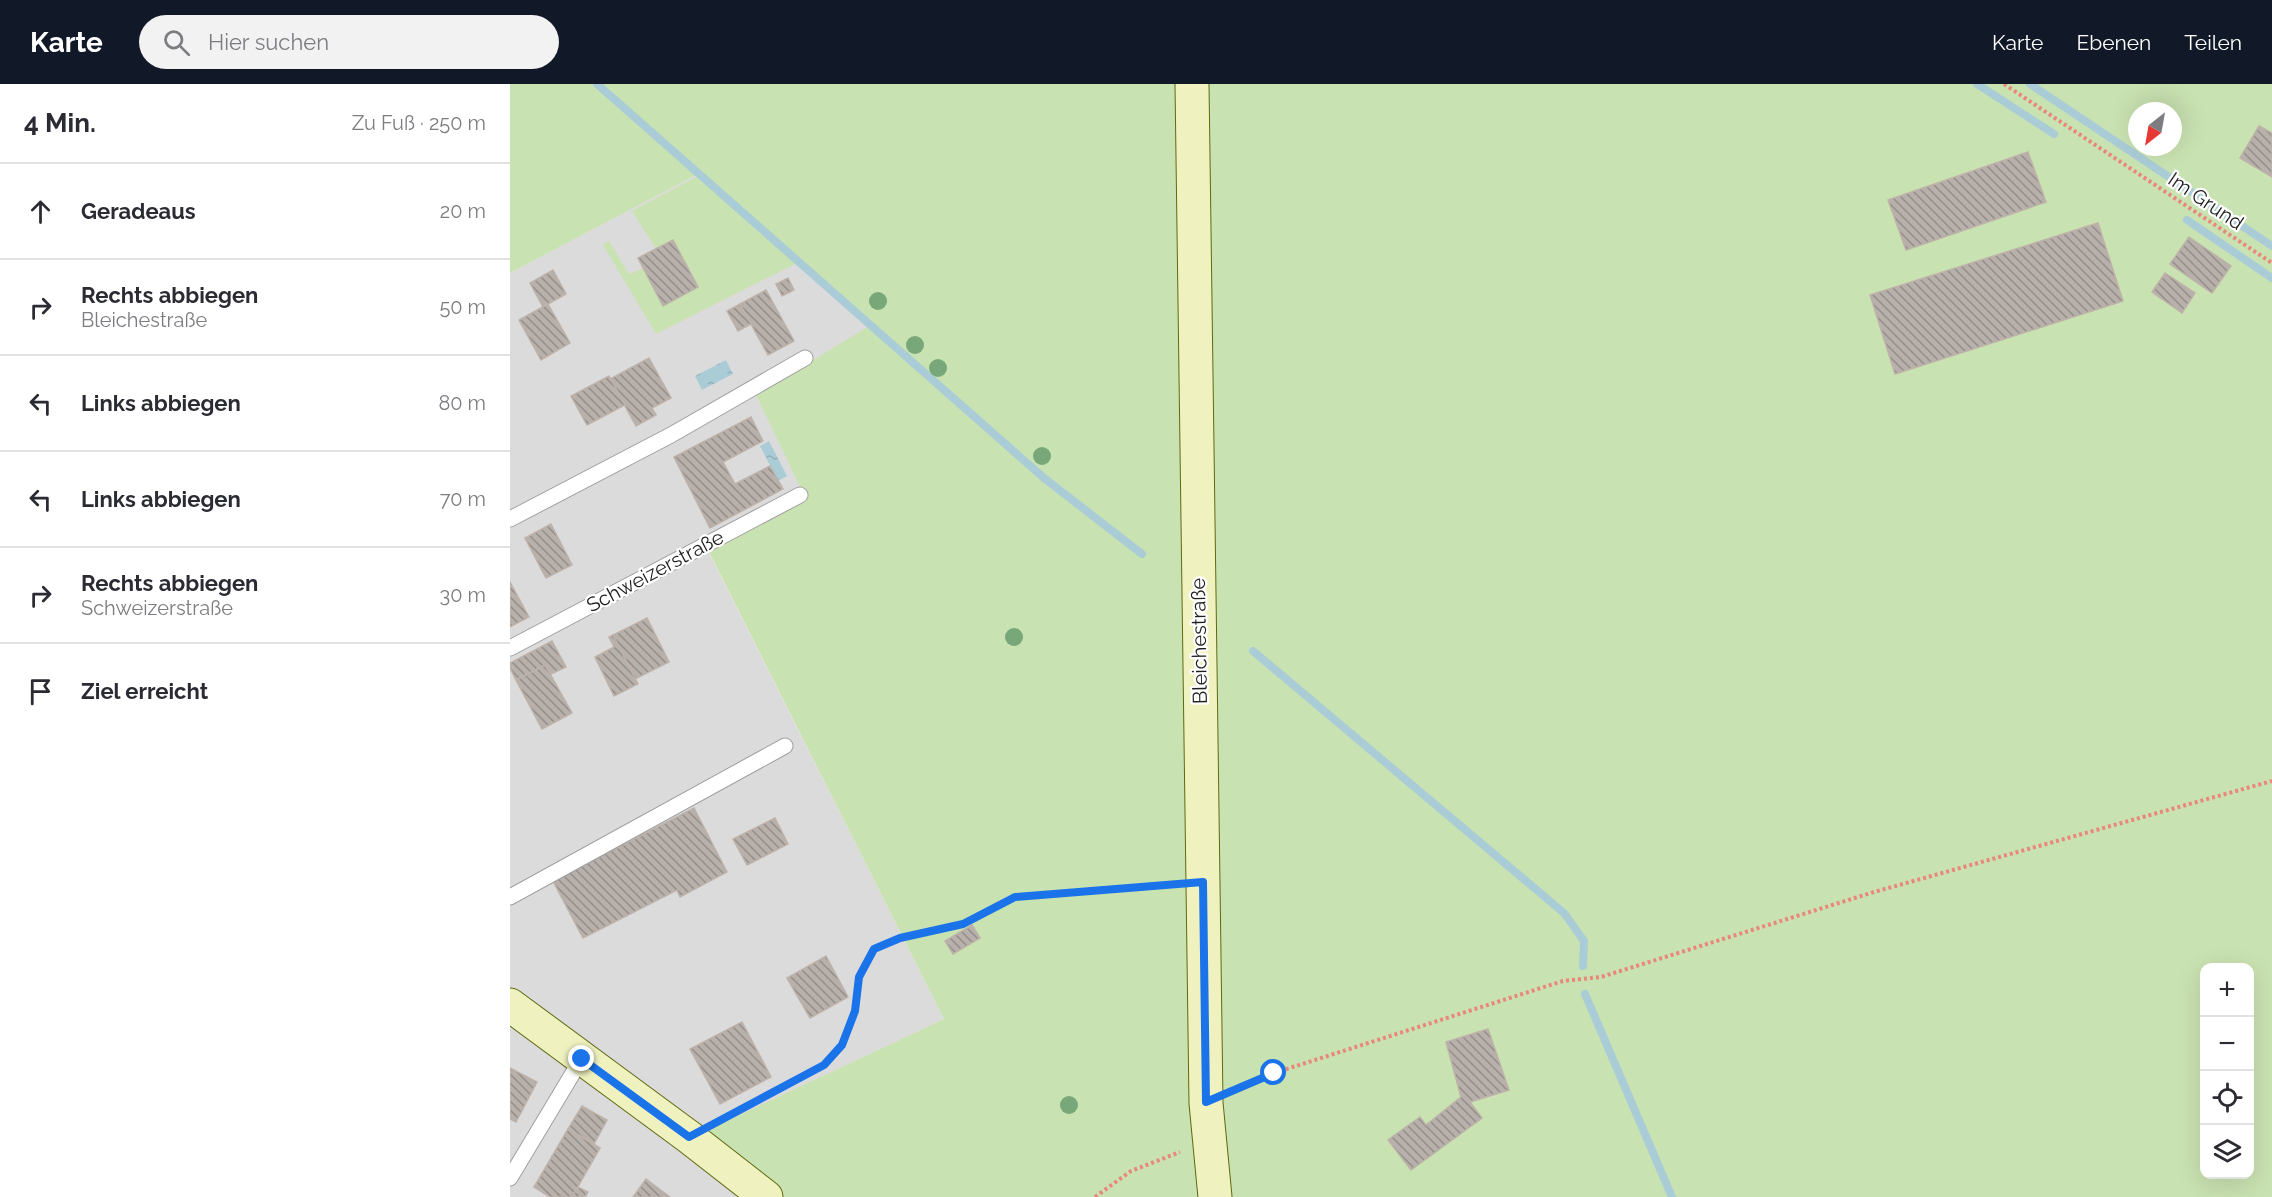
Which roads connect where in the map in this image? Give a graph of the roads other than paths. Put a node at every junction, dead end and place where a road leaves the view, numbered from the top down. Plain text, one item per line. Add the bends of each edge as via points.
1 (1192, 84) edge
2 (805, 358) dead end
3 (800, 495) dead end
4 (510, 519) edge
5 (510, 648) edge
6 (785, 746) dead end
7 (510, 897) edge
8 (510, 1005) edge
9 (582, 1059) junction
10 (510, 1178) edge
11 (766, 1197) edge
12 (1215, 1197) edge

1 - 12 main road, Bleichestraße via 1206,1102
2 - 4 lane
3 - 5 lane, Schweizerstraße
6 - 7 lane
8 - 9 main road
9 - 10 lane
9 - 11 main road

